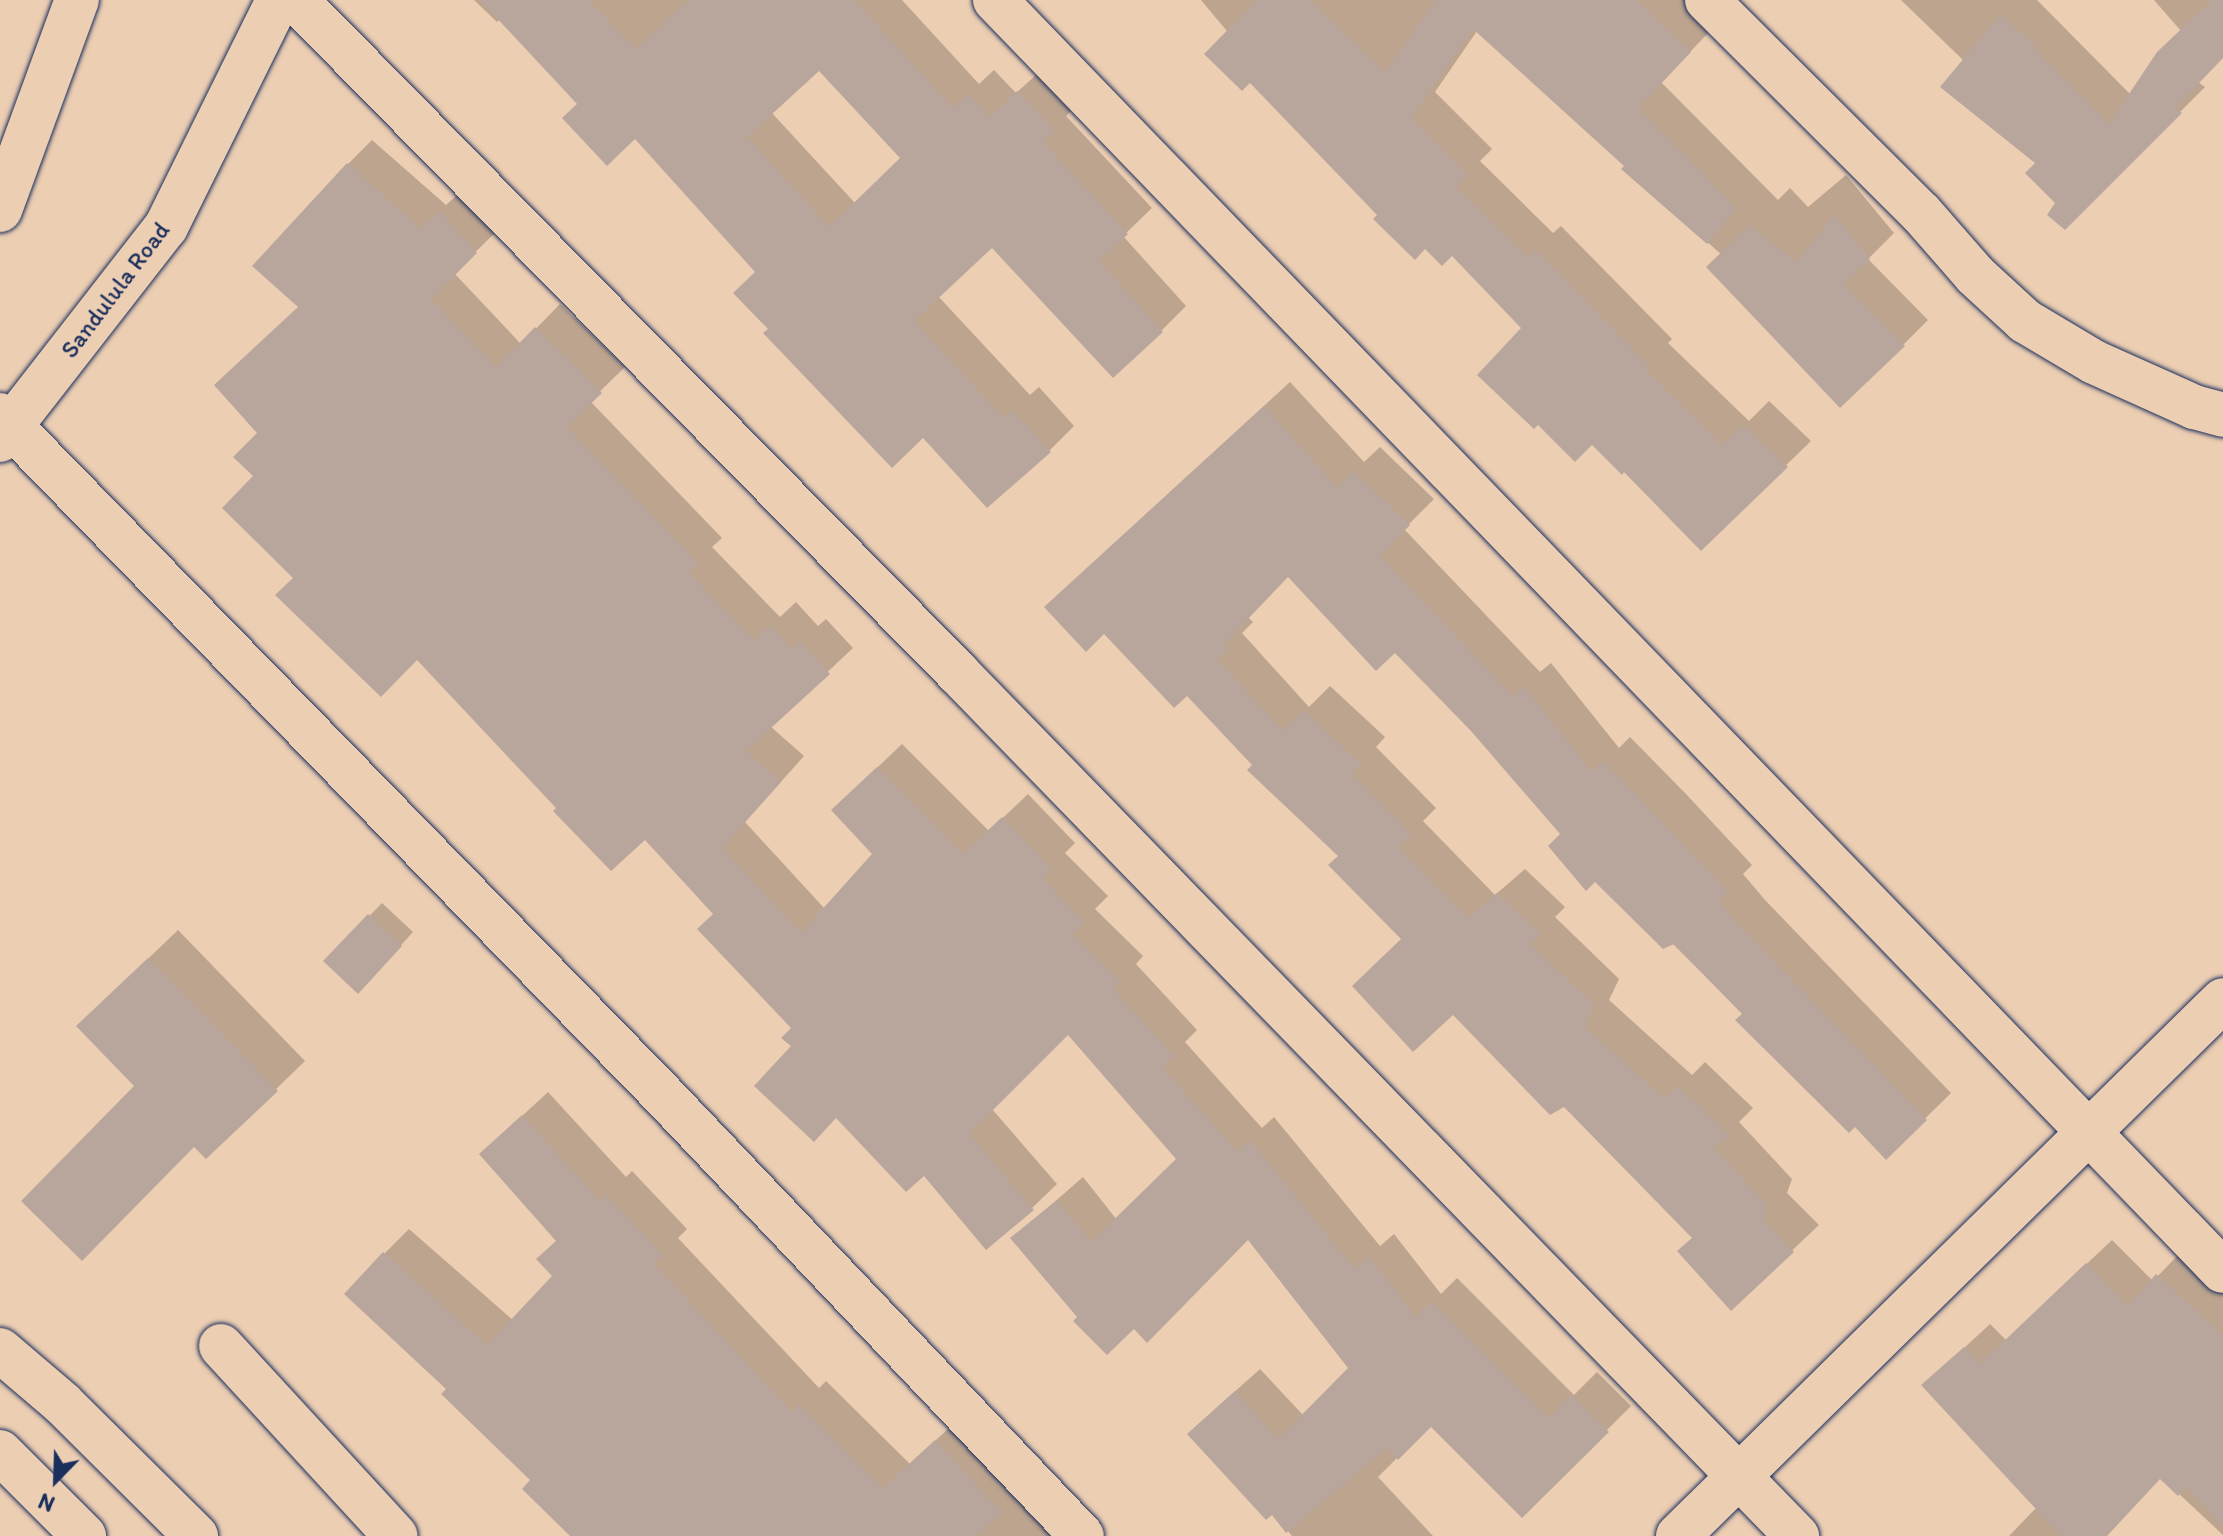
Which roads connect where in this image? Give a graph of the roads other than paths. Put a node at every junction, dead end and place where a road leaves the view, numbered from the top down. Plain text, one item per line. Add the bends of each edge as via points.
1 (278, 0) edge
2 (296, 0) edge
3 (995, 0) edge
4 (1707, 0) edge
5 (69, 4) edge
6 (0, 210) edge
7 (2223, 415) edge
8 (4, 426) edge
9 (2223, 1000) edge
10 (2087, 1131) junction
11 (2223, 1271) edge
12 (221, 1346) dead end
13 (0, 1350) edge
14 (0, 1452) edge
15 (1739, 1476) junction
16 (84, 1536) edge
17 (196, 1536) edge
18 (396, 1536) edge
19 (1082, 1536) edge
20 (1678, 1536) edge
21 (1797, 1536) edge

1 - 8 street, Sandulula Road via 166,227
2 - 15 street
3 - 10 street
4 - 7 street via 2025,321 2094,362
5 - 6 street
8 - 19 street via 661,1093
9 - 10 street
10 - 11 street
10 - 15 street
12 - 18 street
13 - 17 street via 62,1403
14 - 16 street
15 - 20 street
15 - 21 street

